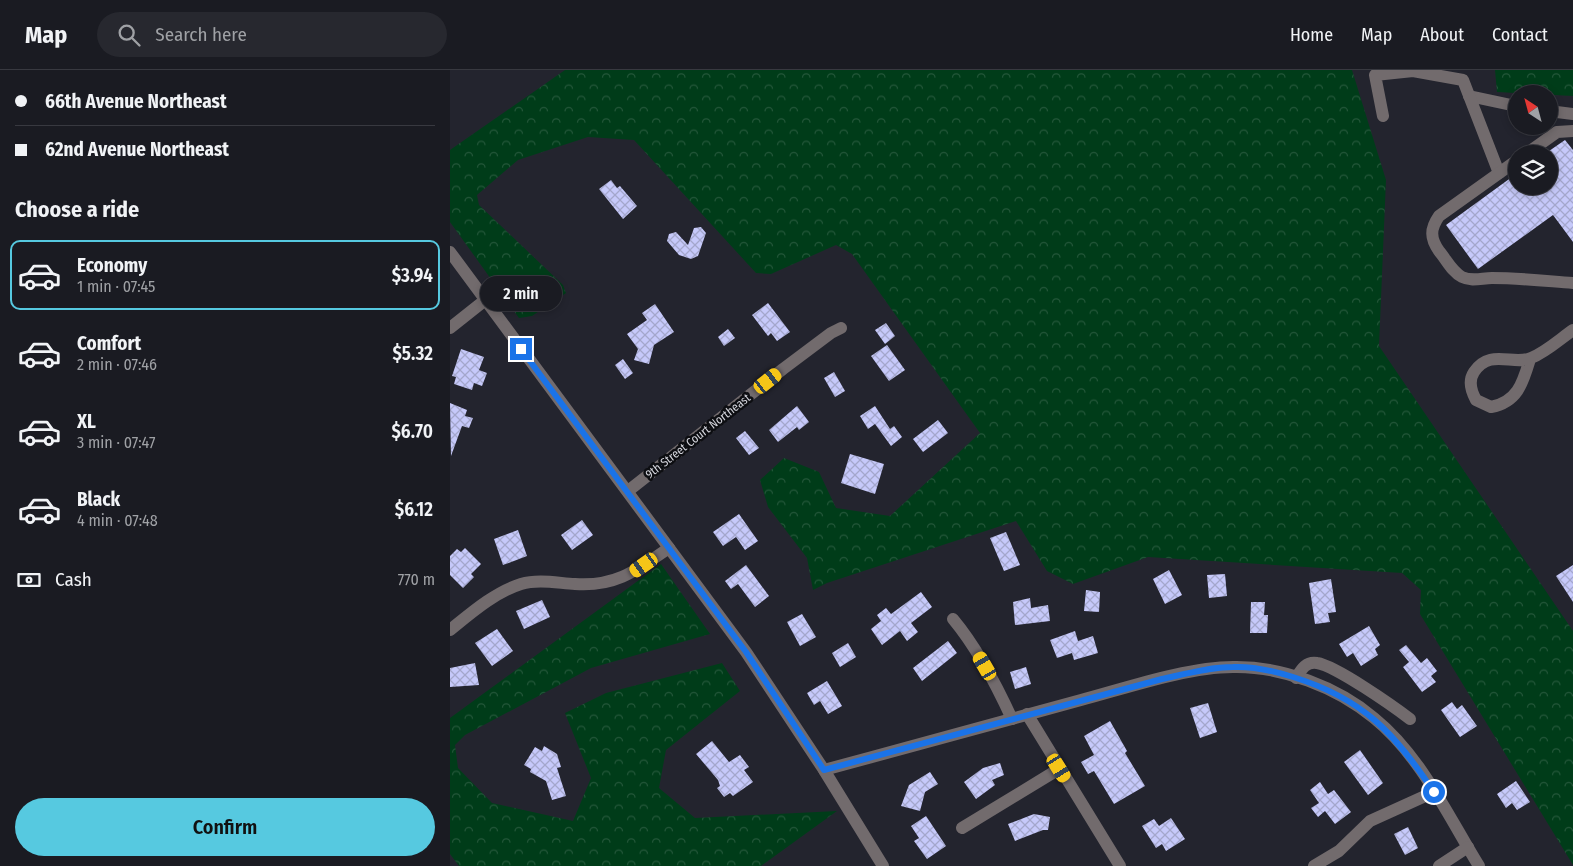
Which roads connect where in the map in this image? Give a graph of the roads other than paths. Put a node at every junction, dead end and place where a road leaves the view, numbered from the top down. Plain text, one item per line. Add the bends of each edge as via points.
1 (1469, 96) junction
2 (1508, 104) edge
3 (1558, 112) edge
4 (1573, 114) edge
5 (1383, 116) dead end
6 (1573, 131) edge
7 (1539, 145) edge
8 (1508, 167) edge
9 (1499, 173) junction
10 (450, 252) edge
11 (1573, 283) edge
12 (484, 301) junction
13 (450, 328) edge
14 (841, 328) dead end
15 (1573, 330) edge
16 (1530, 359) junction
17 (628, 491) junction
18 (669, 548) junction
19 (953, 619) dead end
20 (450, 630) edge
21 (1296, 678) junction
22 (1028, 714) junction
23 (1012, 719) junction
24 (1410, 719) dead end
25 (1059, 768) junction
26 (824, 770) junction
27 (1434, 792) junction
28 (962, 828) dead end
29 (1468, 847) junction
30 (883, 866) edge
31 (1120, 866) edge
32 (1314, 866) edge
33 (1439, 866) edge
34 (1480, 866) edge

1 - 2 street
1 - 5 street via 1463,80 1413,71 1375,75
1 - 9 street
3 - 4 street
6 - 7 street via 1557,132
8 - 9 street
9 - 11 street via 1439,216 1433,224 1433,241 1455,272 1463,277
10 - 12 street
12 - 13 street
12 - 17 street
14 - 17 street, 9th Street Court Northeast via 783,369
15 - 16 street
16 - 16 street via 1492,359 1477,367 1471,375 1470,384 1476,400 1491,407 1510,400 1519,391
17 - 18 street
18 - 20 street via 631,574 613,581 595,584 534,581 511,588
18 - 26 street via 746,652
19 - 23 street via 969,639
21 - 22 street via 1244,667 1216,668
21 - 24 street via 1310,664 1328,666
21 - 27 street via 1339,695 1376,719 1409,755
22 - 23 street
22 - 25 street
23 - 26 street
25 - 28 street
25 - 31 street
26 - 30 street
27 - 29 street
27 - 32 street via 1370,821 1339,852
29 - 33 street
29 - 34 street

